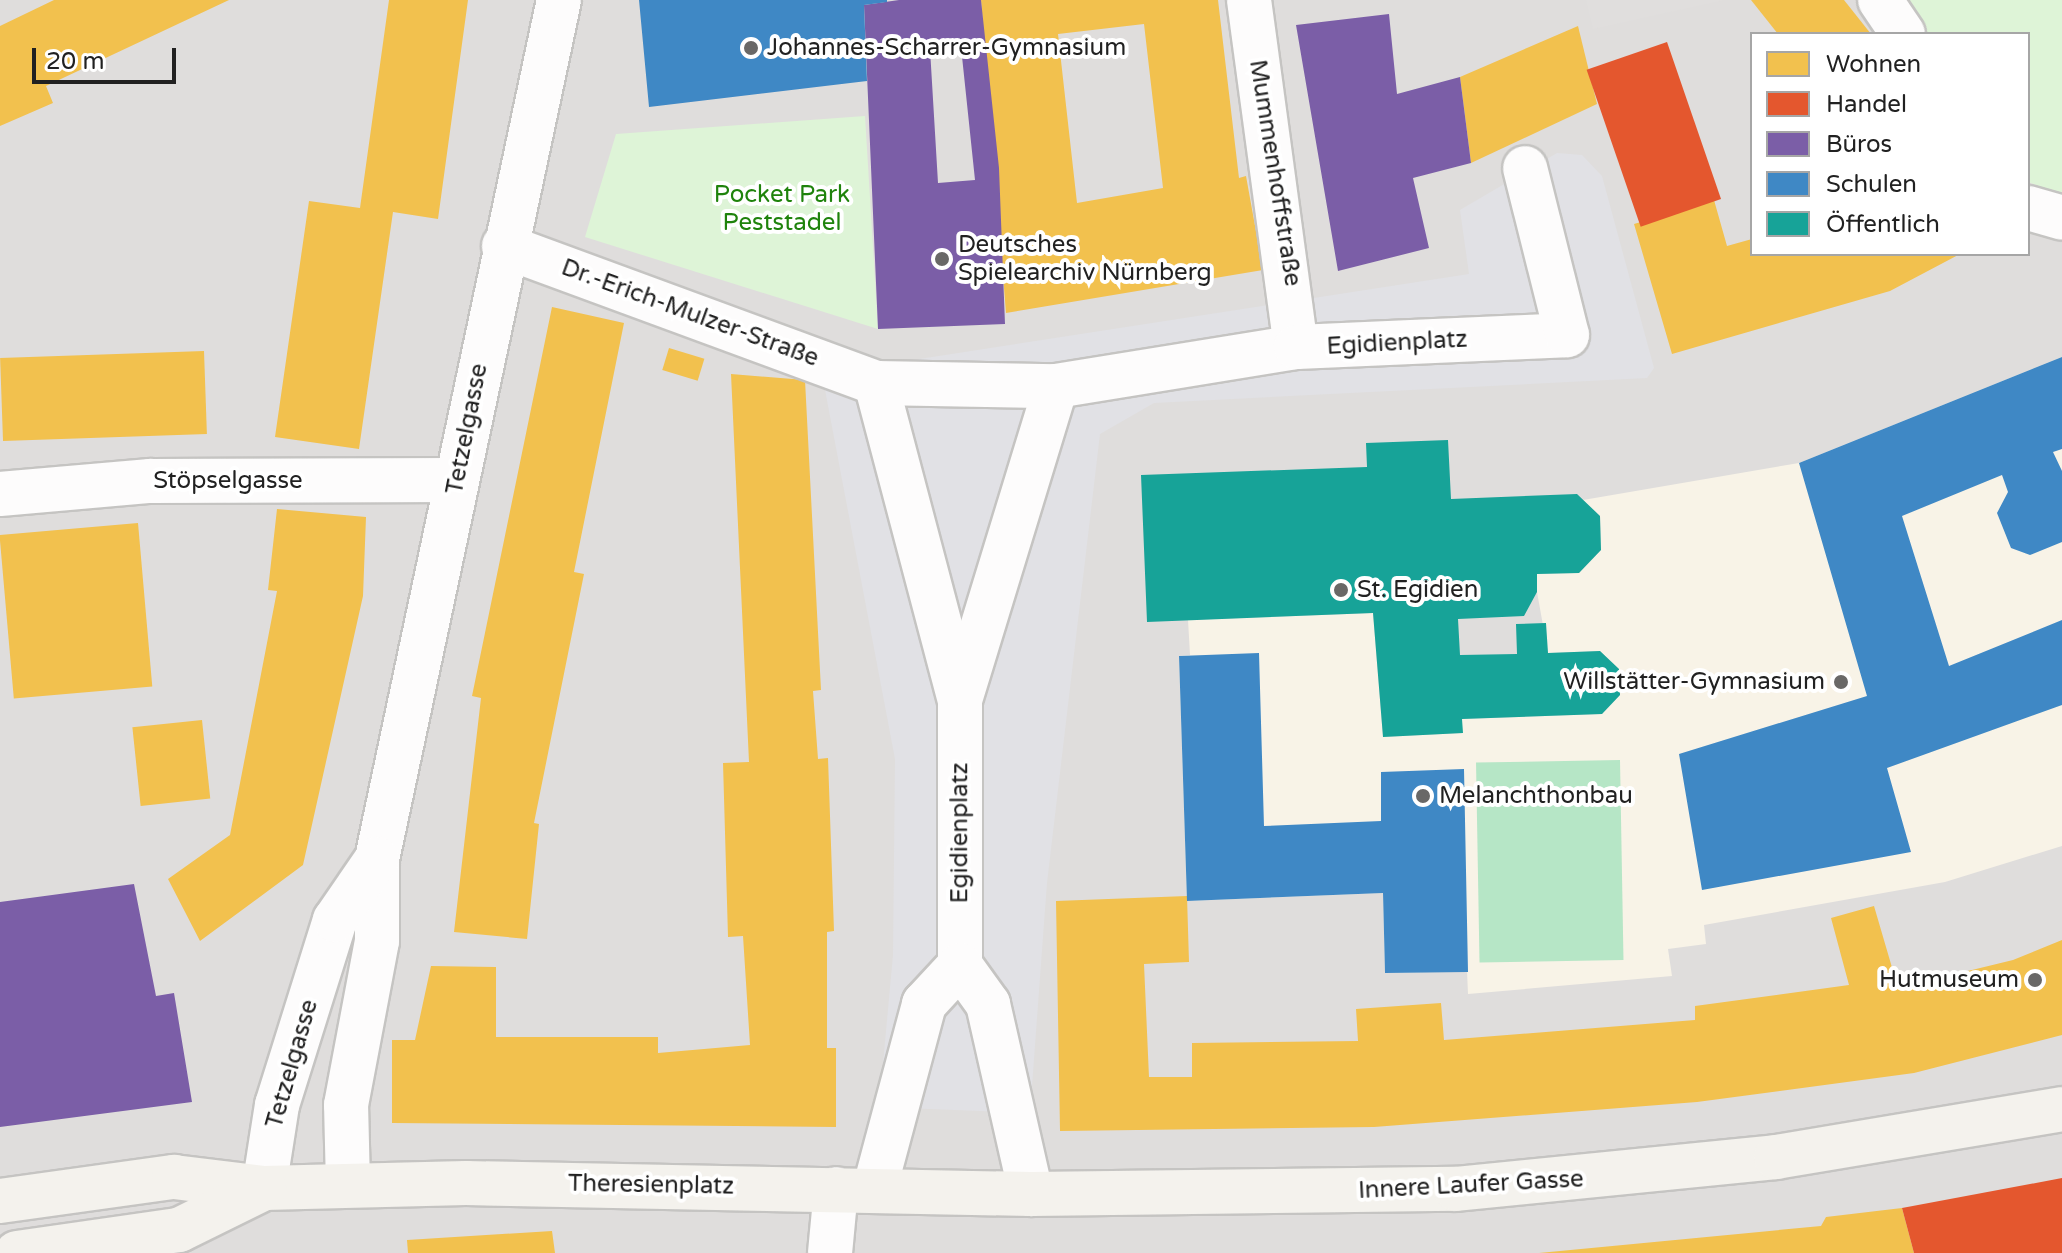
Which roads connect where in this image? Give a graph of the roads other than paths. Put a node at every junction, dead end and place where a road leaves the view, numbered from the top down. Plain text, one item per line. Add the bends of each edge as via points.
1 (559, 0) edge
2 (1249, 0) edge
3 (1880, 0) edge
4 (1902, 32) edge
5 (1525, 168) dead end
6 (2030, 209) edge
7 (2062, 218) edge
8 (504, 246) junction
9 (1296, 347) junction
10 (876, 383) junction
11 (1056, 386) junction
12 (457, 480) junction
13 (0, 494) edge
14 (960, 700) junction
15 (377, 859) junction
16 (960, 965) junction
17 (2062, 1109) edge
18 (348, 1185) junction
19 (264, 1188) junction
20 (855, 1190) junction
21 (1031, 1194) junction
22 (0, 1201) edge
23 (17, 1253) edge
24 (830, 1253) edge

1 - 8 street, Tetzelgasse
2 - 9 street, Mummenhoffstraße
3 - 4 street
5 - 9 street, Egidienplatz via 1567,335
6 - 7 street
8 - 10 street, Dr.-Erich-Mulzer-Straße
8 - 12 street, Tetzelgasse
9 - 11 street, Egidienplatz
10 - 11 street, Egidienplatz
10 - 14 street, Egidienplatz
11 - 14 street, Egidienplatz
12 - 13 street, Stöpselgasse via 150,481
12 - 15 street, Tetzelgasse
14 - 16 street, Egidienplatz
15 - 18 street, Tetzelgasse via 377,941 346,1105
15 - 19 street, Tetzelgasse via 335,920 277,1105
16 - 20 street via 924,1004
16 - 21 street via 988,1004
17 - 21 street, Innere Laufer Gasse via 1776,1157 1475,1188
18 - 19 street, Theresienplatz
18 - 20 street, Theresienplatz
19 - 22 street, Theresienplatz via 174,1177
19 - 23 street via 179,1230
20 - 21 street, Innere Laufer Gasse
20 - 24 street

